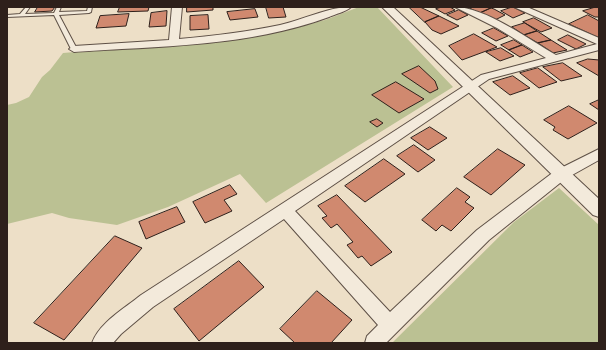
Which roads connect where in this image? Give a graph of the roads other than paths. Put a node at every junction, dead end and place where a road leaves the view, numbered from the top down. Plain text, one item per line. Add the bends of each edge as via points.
1 (28, 7) edge
2 (59, 7) edge
3 (90, 7) edge
4 (177, 7) edge
5 (346, 7) edge
6 (387, 7) edge
7 (460, 7) edge
8 (519, 7) edge
9 (56, 14) junction
10 (22, 15) junction
11 (7, 16) edge
12 (174, 41) junction
13 (599, 42) edge
14 (599, 48) edge
15 (74, 49) joint
16 (555, 59) junction
17 (470, 88) junction
18 (599, 154) edge
19 (560, 175) junction
20 (285, 210) junction
21 (599, 210) edge
22 (390, 325) junction
23 (101, 343) edge
24 (374, 343) edge

1 - 10 lane
2 - 9 lane
3 - 9 lane via 89,12
4 - 12 street
5 - 12 street via 283,28
6 - 17 street
7 - 16 street via 500,26
8 - 13 street
9 - 10 lane
9 - 15 lane
10 - 11 lane
12 - 15 street
14 - 16 street
16 - 17 street via 486,77
17 - 19 street
17 - 20 street
18 - 19 street
19 - 21 street
19 - 22 street via 483,235
20 - 22 street
20 - 23 street via 148,301 114,328
22 - 24 street

